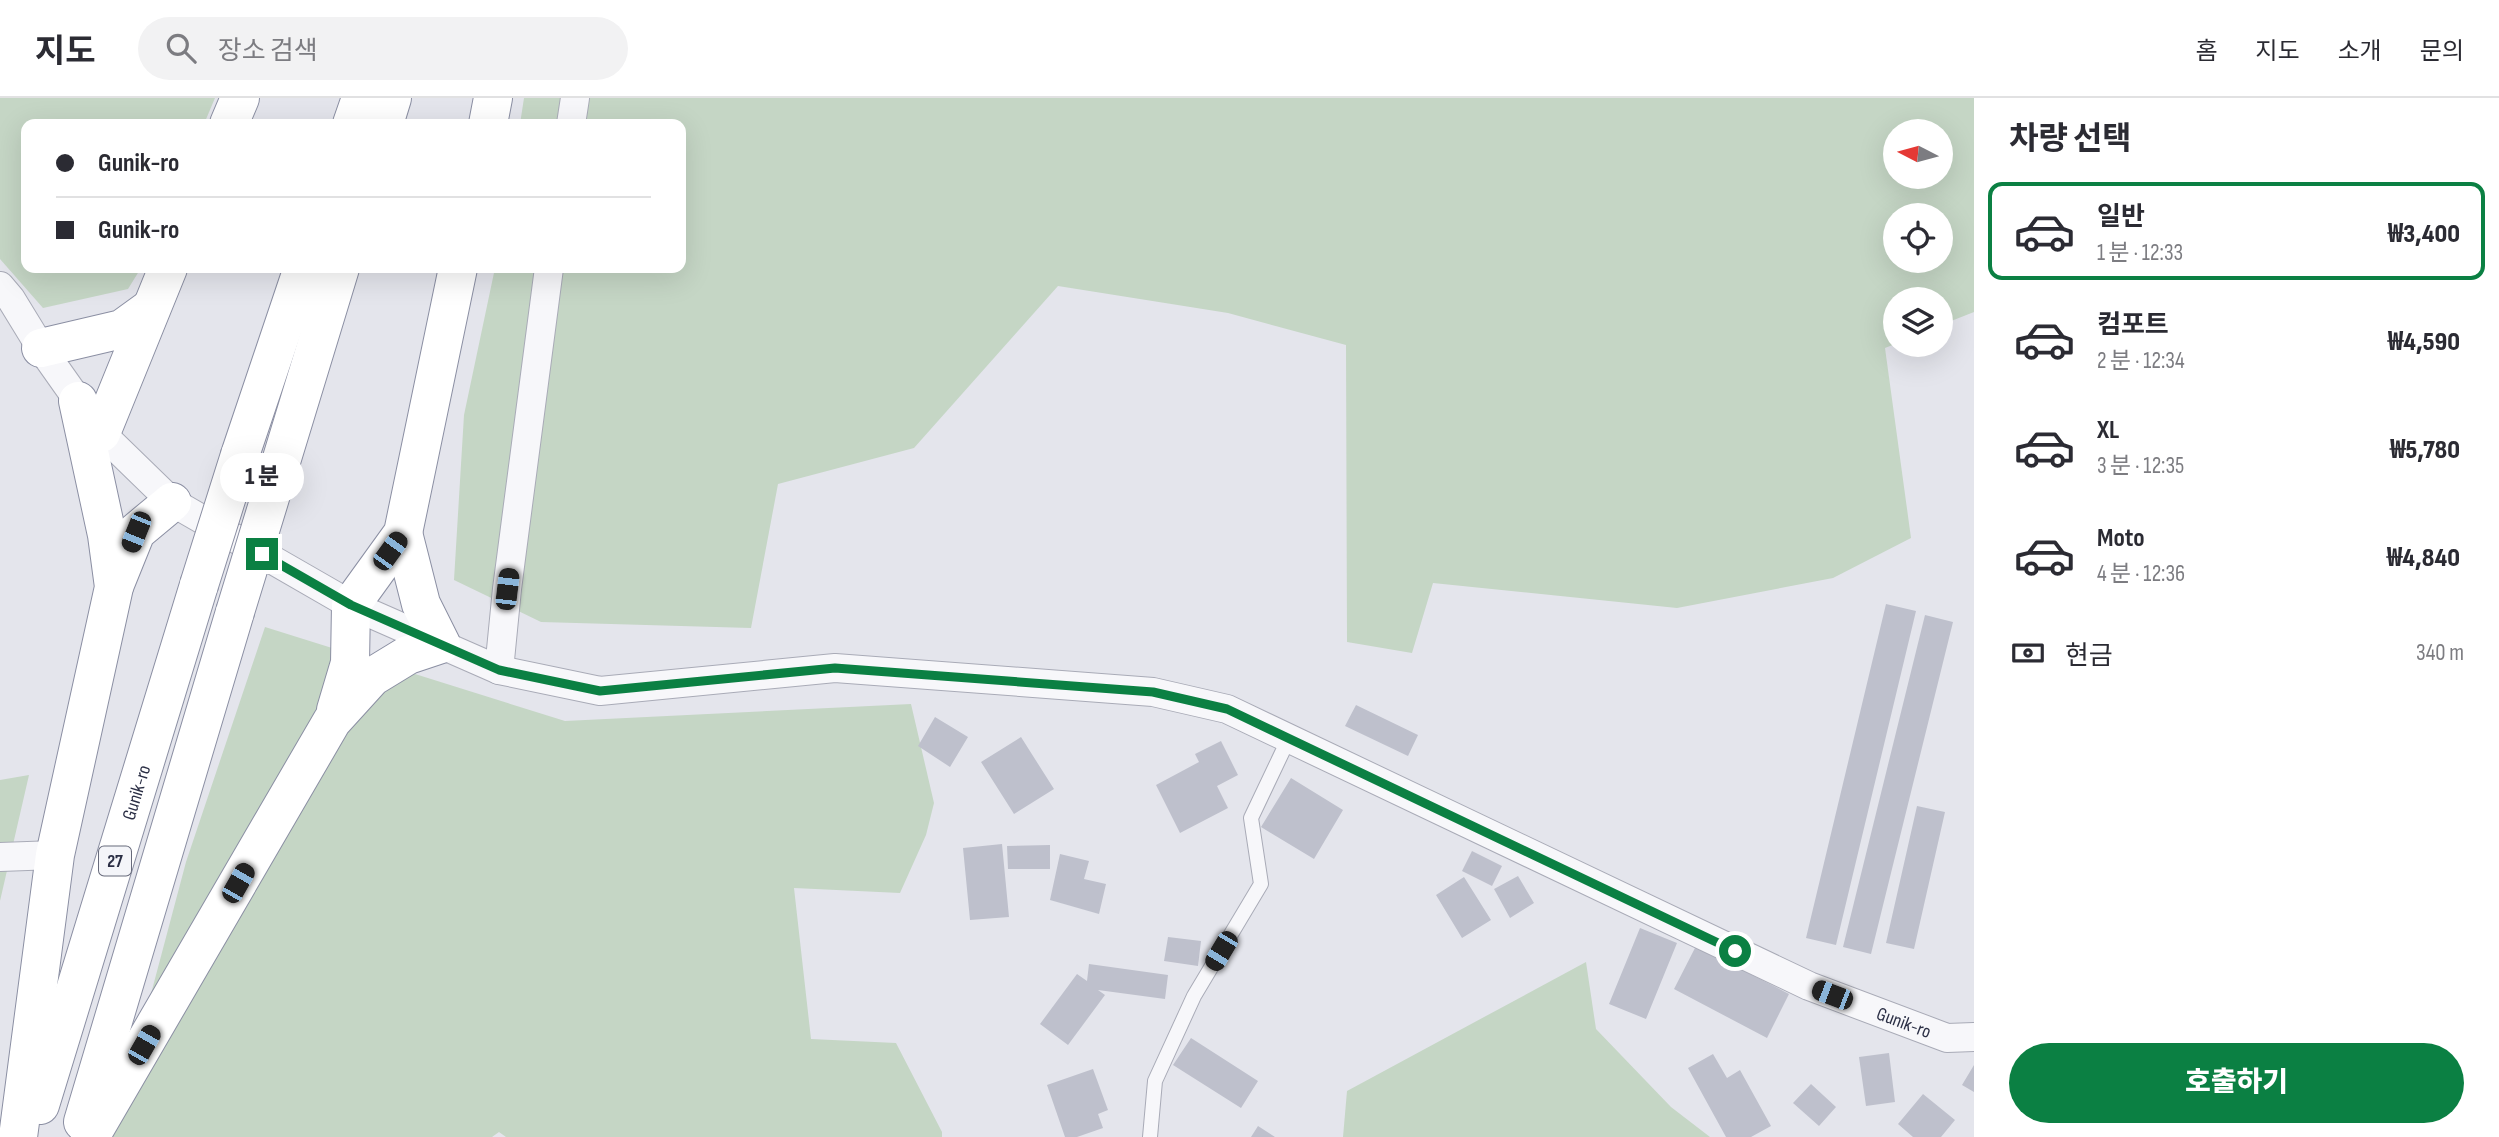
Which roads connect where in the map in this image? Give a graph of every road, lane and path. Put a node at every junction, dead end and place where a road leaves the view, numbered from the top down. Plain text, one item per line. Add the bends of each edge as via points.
1 (240, 98) edge
2 (360, 98) edge
3 (392, 98) edge
4 (494, 98) edge
5 (575, 98) edge
6 (231, 119) edge
7 (354, 119) edge
8 (386, 119) edge
9 (489, 119) edge
10 (572, 119) edge
11 (166, 273) edge
12 (301, 273) edge
13 (338, 273) edge
14 (457, 273) edge
15 (548, 273) edge
16 (0, 286) edge
17 (151, 308) junction
18 (41, 348) junction
19 (78, 401) junction
20 (101, 433) junction
21 (172, 502) junction
22 (403, 533) junction
23 (114, 587) junction
24 (351, 605) junction
25 (441, 644) junction
26 (499, 670) junction
27 (332, 721) junction
28 (1289, 738) junction
29 (54, 855) junction
30 (0, 857) edge
31 (1974, 1037) edge
32 (18, 1137) edge
33 (30, 1137) edge
34 (78, 1137) edge
35 (90, 1137) edge
36 (1150, 1137) edge

1 - 6 highway
2 - 7 highway
3 - 8 highway
4 - 9 highway
5 - 10 street
11 - 17 highway
12 - 33 highway, Gunik-ro / 27, bridge via 199,585
13 - 34 highway, 27, bridge
14 - 22 highway
15 - 26 street
16 - 18 street, Gunik-ro
17 - 18 highway via 121,329
17 - 20 highway
18 - 19 street, Gunik-ro
19 - 20 street, Gunik-ro
19 - 23 highway
20 - 21 street, Gunik-ro
21 - 23 highway via 136,532
21 - 24 street, Gunik-ro
22 - 24 highway
22 - 25 highway via 421,604
23 - 29 highway
24 - 25 street, Gunik-ro
24 - 27 highway via 350,663
25 - 26 street, Gunik-ro
25 - 27 highway via 408,655 372,677
26 - 28 street, Gunik-ro via 600,691 835,668 1153,692 1227,709
27 - 35 highway
28 - 31 street, Gunik-ro via 1809,986 1947,1038
28 - 36 lane via 1251,818 1261,884 1195,996 1155,1081
29 - 30 street
29 - 32 highway

